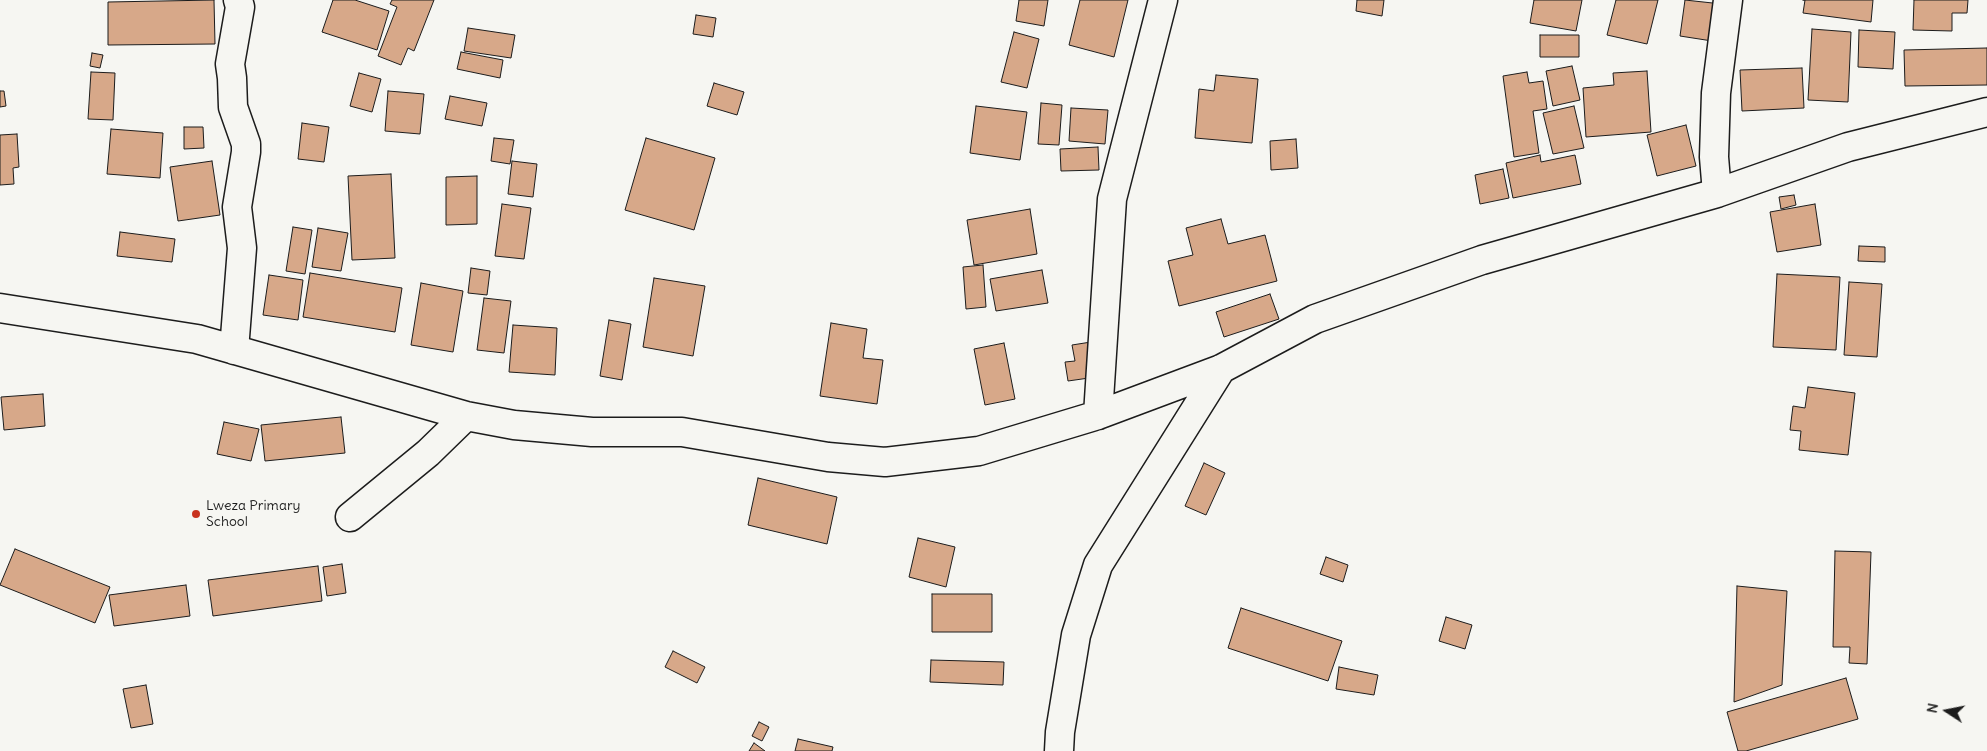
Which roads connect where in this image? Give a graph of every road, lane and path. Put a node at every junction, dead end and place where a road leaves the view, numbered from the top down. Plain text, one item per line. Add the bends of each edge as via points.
1 (238, 0) edge
2 (1163, 0) edge
3 (1728, 0) edge
4 (1987, 112) edge
5 (1717, 193) junction
6 (0, 308) edge
7 (234, 350) junction
8 (1222, 369) junction
9 (1098, 415) junction
10 (466, 416) junction
11 (350, 518) dead end
12 (1059, 751) edge

1 - 7 street via 240,7 230,64 232,107 246,152 237,207 242,248
2 - 9 street via 1112,199
3 - 5 street via 1716,93 1714,156
4 - 5 street via 1848,147
5 - 8 street via 1482,260 1315,319
6 - 7 street via 197,339
7 - 10 street
8 - 9 street
8 - 12 street via 1098,565 1076,635
9 - 10 street via 979,451 885,462 828,457 682,432 592,432 514,425
10 - 11 street via 428,453

